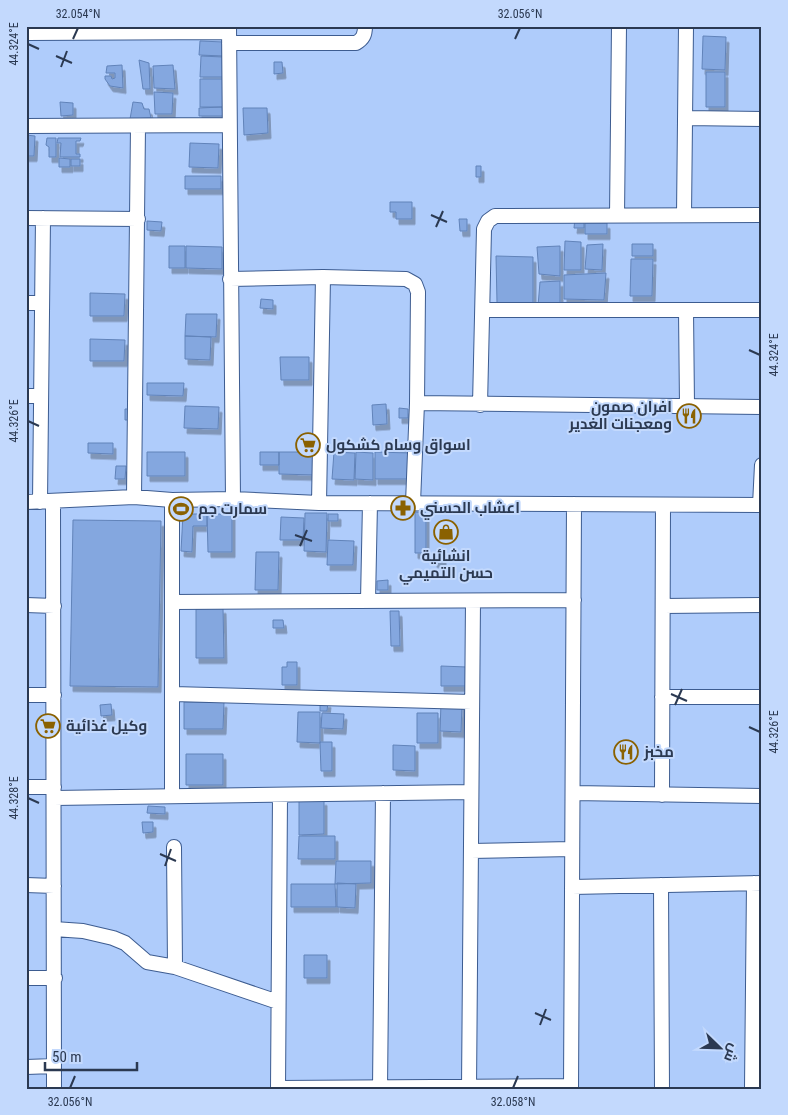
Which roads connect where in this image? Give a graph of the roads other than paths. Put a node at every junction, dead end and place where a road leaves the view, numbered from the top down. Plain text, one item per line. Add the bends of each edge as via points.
1 (365, 26) edge
2 (619, 26) edge
3 (686, 26) edge
4 (26, 33) edge
5 (229, 34) edge
6 (685, 118) junction
7 (762, 119) edge
8 (26, 126) edge
9 (138, 126) junction
10 (229, 126) junction
11 (684, 215) junction
12 (762, 215) edge
13 (617, 216) junction
14 (26, 218) edge
15 (43, 218) junction
16 (138, 219) junction
17 (323, 277) junction
18 (230, 279) junction
19 (26, 303) edge
20 (42, 303) junction
21 (483, 310) junction
22 (686, 310) junction
23 (762, 310) edge
24 (33, 396) edge
25 (417, 403) junction
26 (480, 405) junction
27 (687, 406) junction
28 (762, 407) edge
29 (762, 464) edge
30 (134, 497) junction
31 (233, 499) junction
32 (172, 500) junction
33 (40, 502) edge
34 (319, 503) junction
35 (370, 503) junction
36 (413, 503) junction
37 (574, 504) junction
38 (663, 505) junction
39 (761, 505) edge
40 (574, 600) junction
41 (368, 601) junction
42 (472, 601) junction
43 (173, 602) junction
44 (26, 605) edge
45 (762, 605) edge
46 (54, 606) junction
47 (663, 606) junction
48 (173, 694) junction
49 (26, 695) edge
50 (54, 695) junction
51 (662, 697) junction
52 (762, 697) edge
53 (472, 702) junction
54 (26, 787) edge
55 (54, 792) junction
56 (471, 792) junction
57 (382, 793) junction
58 (572, 793) junction
59 (280, 795) junction
60 (662, 795) junction
61 (172, 796) junction
62 (762, 796) edge
63 (174, 847) dead end
64 (572, 849) junction
65 (471, 851) junction
66 (758, 883) edge
67 (26, 885) edge
68 (661, 885) junction
69 (54, 886) junction
70 (572, 887) junction
71 (54, 929) junction
72 (175, 967) junction
73 (26, 978) edge
74 (55, 978) junction
75 (278, 1002) junction
76 (54, 1066) junction
77 (26, 1067) edge
78 (278, 1088) edge
79 (469, 1088) junction
80 (571, 1088) edge
81 (54, 1089) edge
82 (380, 1089) edge
83 (662, 1089) edge
84 (752, 1089) edge

1 - 5 street via 362,40 356,43
2 - 13 street
3 - 6 street
4 - 5 street
5 - 10 street
6 - 7 street
6 - 11 street
8 - 9 street
9 - 10 street
9 - 16 street
10 - 18 street
11 - 12 street
11 - 13 street
13 - 21 street via 495,216 484,229
14 - 15 street
15 - 16 street
15 - 20 street
16 - 30 street
17 - 18 street
17 - 25 street via 406,279 415,284 418,292
17 - 34 street
18 - 31 street
19 - 20 street
20 - 24 street
21 - 22 street
21 - 26 street
22 - 23 street
22 - 27 street
24 - 33 street
25 - 26 street
25 - 36 street
26 - 27 street
27 - 28 street
29 - 39 street
30 - 32 street
30 - 33 street
31 - 32 street
31 - 34 street
32 - 43 street
33 - 46 street
34 - 35 street
35 - 36 street
35 - 41 street
36 - 37 street
37 - 38 street
37 - 40 street
38 - 39 street
38 - 47 street
40 - 42 street
40 - 58 street
41 - 42 street
41 - 43 street
42 - 53 street
43 - 48 street
44 - 46 street
45 - 47 street
46 - 50 street
47 - 51 street
48 - 53 street
48 - 61 street
49 - 50 street
50 - 55 street
51 - 52 street
51 - 60 street
53 - 56 street
54 - 55 street
55 - 61 street
55 - 69 street
56 - 57 street
56 - 65 street
57 - 59 street
57 - 82 street
58 - 60 street
58 - 64 street
59 - 61 street
59 - 75 street
60 - 62 street
63 - 72 street
64 - 65 street
64 - 70 street
65 - 79 street
66 - 68 street
66 - 84 street
67 - 69 street
68 - 70 street
68 - 83 street
69 - 71 street
70 - 80 street
71 - 72 street via 106,936 125,943 147,962
71 - 74 street
72 - 75 street
73 - 74 street
74 - 76 street
75 - 78 street
76 - 77 street
76 - 81 street
78 - 82 street
79 - 80 street
79 - 82 street

